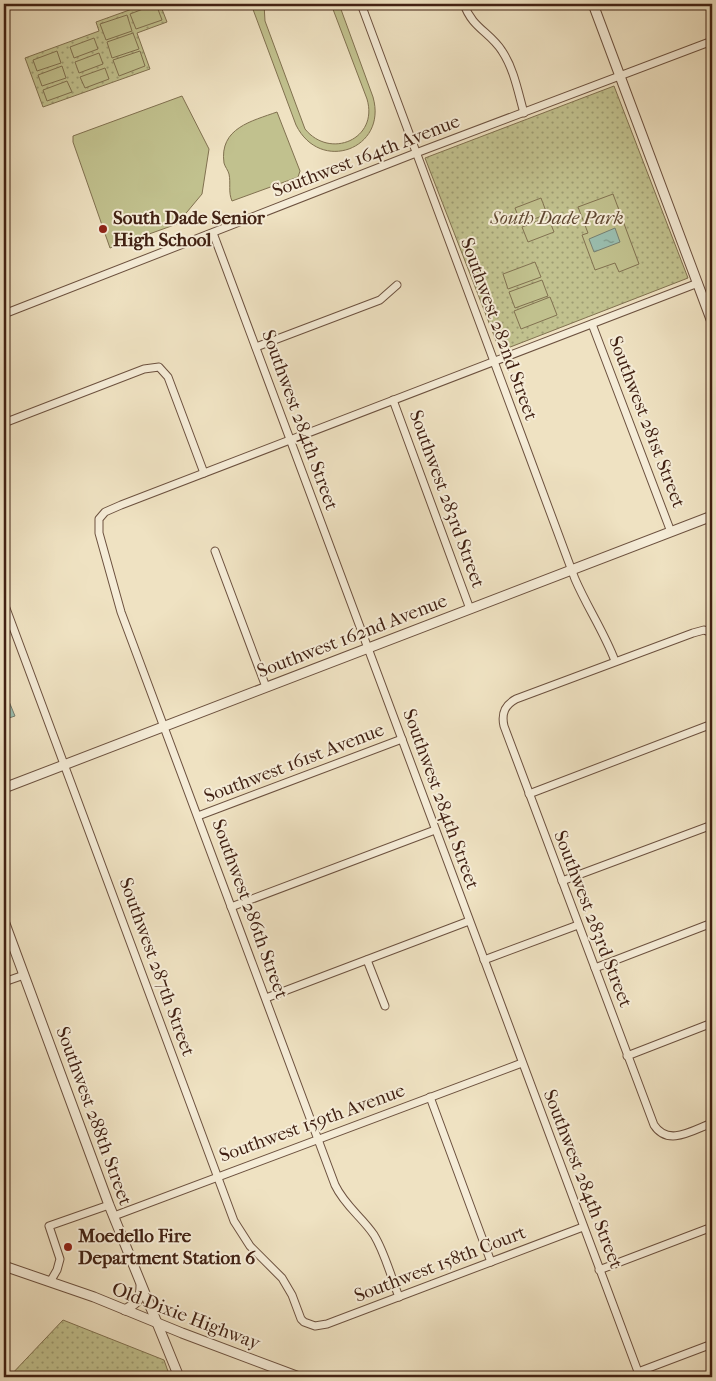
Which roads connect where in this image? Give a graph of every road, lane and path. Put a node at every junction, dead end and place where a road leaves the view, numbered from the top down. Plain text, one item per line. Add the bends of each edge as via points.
1 (360, 4) edge
2 (464, 4) edge
3 (593, 4) edge
4 (712, 42) edge
5 (621, 77) junction
6 (524, 113) junction
7 (416, 153) junction
8 (213, 233) junction
9 (698, 283) junction
10 (397, 285) dead end
11 (710, 310) edge
12 (4, 314) edge
13 (712, 322) edge
14 (592, 324) junction
15 (256, 347) junction
16 (494, 362) junction
17 (393, 400) junction
18 (4, 423) edge
19 (290, 440) junction
20 (204, 473) junction
21 (712, 516) edge
22 (670, 532) junction
23 (215, 551) dead end
24 (571, 570) junction
25 (4, 603) edge
26 (470, 609) junction
27 (710, 632) edge
28 (367, 648) junction
29 (615, 661) junction
30 (266, 687) junction
31 (712, 724) edge
32 (164, 726) junction
33 (402, 739) junction
34 (64, 765) junction
35 (4, 788) edge
36 (529, 794) junction
37 (198, 816) junction
38 (712, 824) edge
39 (435, 830) junction
40 (562, 881) junction
41 (231, 907) junction
42 (4, 921) edge
43 (469, 921) junction
44 (712, 924) edge
45 (578, 925) junction
46 (367, 960) junction
47 (484, 960) junction
48 (595, 968) junction
49 (24, 975) junction
50 (4, 982) edge
51 (266, 998) junction
52 (385, 1006) dead end
53 (712, 1023) edge
54 (627, 1056) junction
55 (522, 1062) junction
56 (430, 1097) junction
57 (712, 1123) edge
58 (318, 1139) junction
59 (217, 1176) junction
60 (109, 1205) junction
61 (114, 1216) junction
62 (583, 1227) junction
63 (712, 1227) edge
64 (491, 1262) junction
65 (4, 1266) edge
66 (599, 1270) junction
67 (141, 1281) junction
68 (50, 1282) junction
69 (399, 1297) junction
70 (124, 1310) junction
71 (158, 1324) junction
72 (308, 1325) joint
73 (712, 1344) edge
74 (639, 1375) edge
75 (179, 1377) edge
76 (299, 1377) edge

1 - 7 street, Southwest 282nd Street
2 - 6 street via 478,28 502,50 511,68
3 - 5 street
4 - 5 street, Southwest 164th Avenue
5 - 6 street, Southwest 164th Avenue
5 - 9 street
6 - 7 street, Southwest 164th Avenue
7 - 8 street, Southwest 164th Avenue
7 - 16 street, Southwest 282nd Street
8 - 12 street, Southwest 164th Avenue
8 - 15 street, Southwest 284th Street
9 - 11 street
9 - 14 street
10 - 15 street via 380,300
11 - 13 street
14 - 16 street
14 - 22 street, Southwest 281st Street
15 - 19 street, Southwest 284th Street
16 - 17 street
16 - 24 street, Southwest 282nd Street
17 - 19 street
17 - 26 street, Southwest 283rd Street
18 - 20 street via 144,369 158,368 168,377
19 - 20 street
19 - 28 street, Southwest 284th Street
20 - 32 street, Southwest 286th Street via 112,509 99,519 99,532 115,595
21 - 22 street, Southwest 162nd Avenue
22 - 24 street, Southwest 162nd Avenue
23 - 30 street
24 - 26 street, Southwest 162nd Avenue
24 - 29 street, Southwest 282nd Street
25 - 34 street, Southwest 287th Street
26 - 28 street, Southwest 162nd Avenue
27 - 29 street via 693,633
28 - 30 street, Southwest 162nd Avenue
28 - 33 street, Southwest 284th Street
29 - 36 street, Southwest 283rd Street via 516,699 505,708 504,726
30 - 32 street, Southwest 162nd Avenue
31 - 36 street
32 - 34 street, Southwest 162nd Avenue
32 - 37 street, Southwest 286th Street
33 - 37 street, Southwest 161st Avenue
33 - 39 street, Southwest 284th Street
34 - 35 street, Southwest 162nd Avenue
34 - 59 street, Southwest 287th Street
36 - 40 street, Southwest 283rd Street
37 - 41 street, Southwest 286th Street
38 - 40 street
39 - 41 street
39 - 43 street, Southwest 284th Street
40 - 45 street, Southwest 283rd Street
41 - 51 street, Southwest 286th Street
42 - 49 street, Southwest 288th Street
43 - 46 street
43 - 47 street, Southwest 284th Street
44 - 48 street
45 - 47 street
45 - 48 street, Southwest 283rd Street
46 - 51 street
46 - 52 street
47 - 55 street, Southwest 284th Street
48 - 54 street, Southwest 283rd Street
49 - 50 street
49 - 60 street, Southwest 288th Street
51 - 58 street, Southwest 286th Street
53 - 54 street
54 - 57 street, Southwest 283rd Street via 660,1134 680,1135
55 - 56 street, Southwest 159th Avenue
55 - 62 street, Southwest 284th Street
56 - 58 street, Southwest 159th Avenue
56 - 64 street
58 - 59 street, Southwest 159th Avenue
58 - 69 street, Southwest 286th Street via 340,1195 378,1243
59 - 61 street, Southwest 159th Avenue
59 - 72 street, Southwest 287th Street via 238,1229 282,1278 301,1319
60 - 61 street, Southwest 288th Street
60 - 68 street via 49,1226 60,1259
61 - 67 street, Southwest 288th Street
62 - 64 street, Southwest 158th Court
62 - 66 street, Southwest 284th Street
63 - 66 street
64 - 69 street, Southwest 158th Court
65 - 68 street, Old Dixie Highway
66 - 74 street, Southwest 284th Street
67 - 70 street via 138,1301
67 - 71 street, Southwest 288th Street
68 - 70 street, Old Dixie Highway
69 - 72 street, Southwest 158th Court via 327,1324
70 - 71 street, Old Dixie Highway
71 - 75 street, Southwest 288th Street
71 - 76 street, Old Dixie Highway
73 - 74 street

